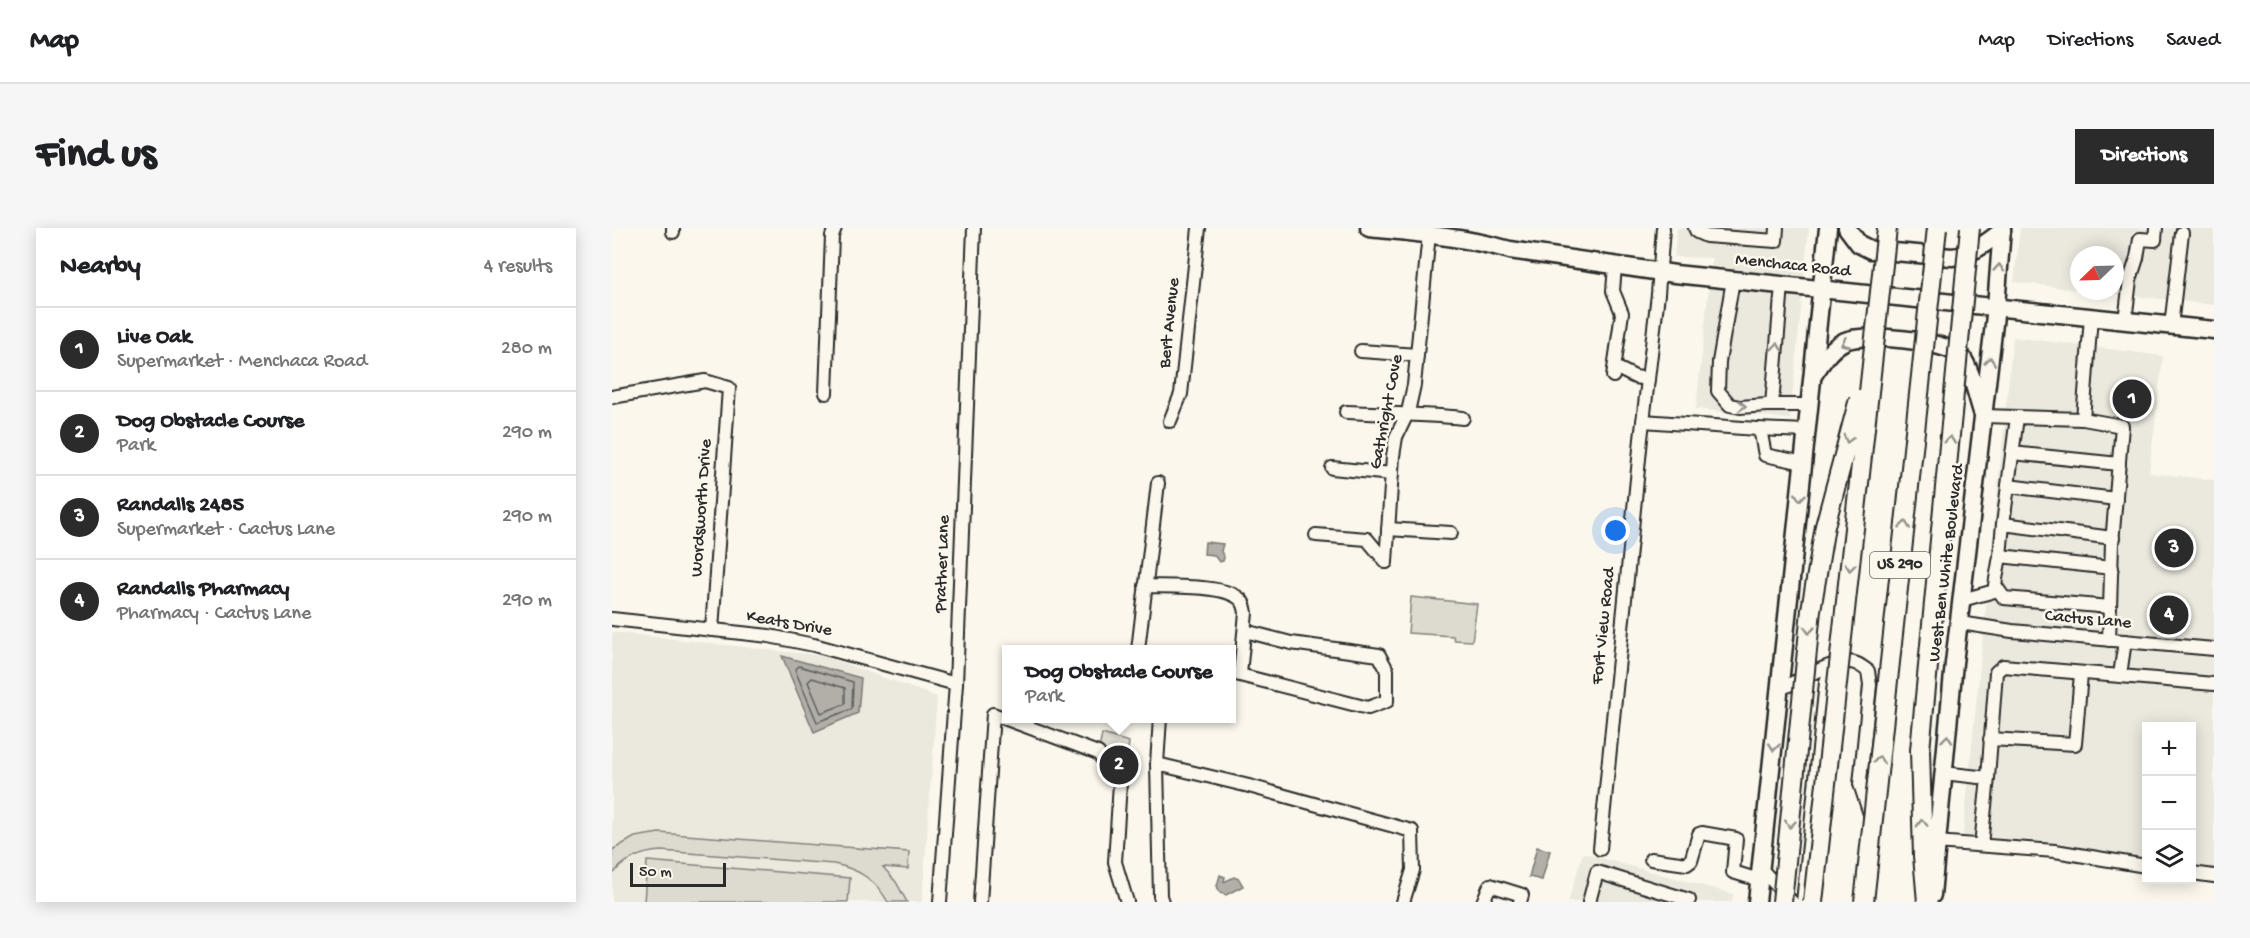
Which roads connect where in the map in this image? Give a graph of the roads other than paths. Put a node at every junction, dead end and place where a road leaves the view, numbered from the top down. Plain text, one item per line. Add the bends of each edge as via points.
1 (835, 228) edge
2 (974, 228) edge
3 (1199, 228) edge
4 (1369, 228) edge
5 (1663, 228) edge
6 (1695, 228) edge
7 (1777, 228) edge
8 (1828, 228) edge
9 (1847, 228) edge
10 (1887, 228) edge
11 (1937, 228) edge
12 (1970, 228) edge
13 (2156, 228) edge
14 (2002, 229) edge
15 (2182, 233) dead end
16 (1429, 234) junction
17 (1615, 266) junction
18 (1660, 272) junction
19 (1733, 280) junction
20 (1782, 285) junction
21 (1822, 289) junction
22 (1996, 307) junction
23 (2091, 317) junction
24 (2126, 321) junction
25 (2171, 326) junction
26 (2214, 330) edge
27 (1874, 342) junction
28 (1361, 351) dead end
29 (1417, 355) junction
30 (1813, 376) junction
31 (1648, 379) junction
32 (826, 393) dead end
33 (612, 397) edge
34 (1772, 405) junction
35 (1810, 405) junction
36 (1346, 412) dead end
37 (1406, 416) junction
38 (1984, 416) junction
39 (2018, 417) junction
40 (1463, 418) dead end
41 (2083, 419) junction
42 (1170, 421) dead end
43 (1643, 421) junction
44 (1757, 429) junction
45 (1807, 430) junction
46 (2012, 453) junction
47 (1804, 464) junction
48 (2119, 464) junction
49 (1332, 468) dead end
50 (1392, 474) junction
51 (1158, 483) dead end
52 (2008, 486) junction
53 (2116, 499) junction
54 (2003, 524) junction
55 (1388, 528) junction
56 (1451, 533) dead end
57 (1316, 535) dead end
58 (2113, 538) junction
59 (2000, 556) junction
60 (2112, 568) junction
61 (1145, 586) junction
62 (1998, 590) junction
63 (1962, 600) junction
64 (2110, 607) junction
65 (612, 619) edge
66 (1960, 623) junction
67 (712, 630) junction
68 (1245, 631) junction
69 (2109, 640) junction
70 (2125, 641) junction
71 (1139, 645) edge
72 (2214, 649) edge
73 (1831, 666) junction
74 (1236, 674) edge
75 (2081, 674) junction
76 (2120, 675) junction
77 (956, 684) junction
78 (2214, 684) edge
79 (1780, 689) junction
80 (1002, 717) edge
81 (1017, 723) edge
82 (1160, 723) edge
83 (1990, 739) junction
84 (1157, 764) junction
85 (1943, 773) junction
86 (1988, 778) junction
87 (1936, 842) junction
88 (1980, 845) junction
89 (1600, 849) dead end
90 (1651, 859) dead end
91 (2142, 865) edge
92 (1760, 874) junction
93 (2196, 874) edge
94 (2214, 876) edge
95 (1689, 900) dead end
96 (940, 902) edge
97 (980, 902) edge
98 (1127, 902) edge
99 (1162, 902) edge
100 (1403, 902) edge
101 (1483, 902) edge
102 (1520, 902) edge
103 (1589, 902) edge
104 (1757, 902) edge
105 (1782, 902) edge
106 (1792, 902) edge
107 (1803, 902) edge
108 (1813, 902) edge
109 (1864, 902) edge
110 (1873, 902) edge
111 (1929, 902) edge

1 - 32 street
2 - 77 street, Prather Lane
3 - 42 street, Bert Avenue via 1181,394
4 - 16 main road, Menchaca Road
5 - 18 street, Fort View Road
6 - 7 street via 1706,236 1776,241
8 - 21 main road
9 - 14 main road via 1858,244 1871,250 1952,257 1978,249
10 - 27 highway, US 290, bridge
109 -> 11 highway, US 290, bridge
111 -> 12 highway, bridge via 1923,856 1920,750
13 - 24 street via 2154,240 2140,239
22 -> 14 main road, West Ben White Boulevard
15 - 25 street
16 - 17 main road, Menchaca Road
16 - 29 street, Gathright Cove
17 - 18 main road, Menchaca Road
17 - 31 street via 1613,291 1622,313 1614,371
18 - 19 main road, Menchaca Road
18 - 31 street, Fort View Road
19 - 20 main road, Menchaca Road
19 -> 34 street via 1718,391 1730,405
20 - 21 main road, Menchaca Road
34 -> 20 street
21 - 22 main road, Menchaca Road
21 - 30 main road
22 - 23 main road, Menchaca Road
38 -> 22 main road, West Ben White Boulevard
23 - 24 main road, Menchaca Road
23 - 41 street
24 - 25 main road, Menchaca Road
25 - 26 main road, Menchaca Road
27 -> 105 highway, bridge via 1825,526 1811,610
27 -> 108 highway, US 290, bridge
28 - 29 street
29 - 37 street, Gathright Cove via 1412,400
30 - 35 main road
38 -> 30 main road via 1960,356 1944,346 1869,336 1846,340 1829,352
31 - 43 street, Fort View Road
33 - 67 street, Wordsworth Drive via 705,381 729,388
34 - 35 street
35 - 45 main road
36 - 37 street
37 - 40 street
37 - 50 street, Gathright Cove via 1396,437
38 - 39 street
38 - 63 main road, West Ben White Boulevard
39 - 41 street
39 - 46 street
41 - 48 street via 2122,426
43 - 44 street
43 - 89 street, Fort View Road
44 - 45 street
44 - 47 street via 1765,455
45 - 47 main road
46 - 48 street
46 - 52 street
47 -> 79 main road
48 - 53 street
49 - 50 street
50 - 55 street, Gathright Cove
51 - 61 street
52 - 53 street
52 - 54 street
53 - 58 street
54 - 58 street
54 - 59 street
55 - 56 street
55 - 57 street, Gathright Cove via 1386,562 1367,540
58 - 60 street
59 - 60 street
59 - 62 street via 1995,585
60 - 64 street
61 - 68 street via 1231,594 1244,604
61 - 71 street
62 - 63 street
62 - 64 street via 2004,598
63 - 66 main road, West Ben White Boulevard
64 - 69 street
65 - 67 street, Keats Drive
66 - 69 street, Cactus Lane
85 -> 66 main road, West Ben White Boulevard
67 - 77 street, Keats Drive via 814,645
68 - 74 street
68 - 74 street via 1291,643 1379,655 1387,670 1387,701 1368,708
69 - 70 street, Cactus Lane
70 - 72 street, Cactus Lane
70 - 76 street
73 - 79 street
73 - 107 street via 1826,682
73 - 110 street via 1849,661 1868,671 1860,784 1878,844
75 - 76 street
75 - 83 street via 2003,666 1996,672
75 - 83 street via 2075,744
76 - 78 street
77 - 96 street, Prather Lane
79 -> 92 main road
80 - 97 street via 993,714
81 - 98 street via 1098,753 1120,783 1114,862
82 - 84 street
83 - 86 street
84 - 99 street
84 - 100 street via 1412,831 1413,870
85 - 86 street
85 - 87 main road, West Ben White Boulevard
86 - 88 street
87 - 88 street
87 - 111 main road, West Ben White Boulevard
88 - 91 street via 2055,851
90 - 92 street via 1687,864 1702,833 1736,839 1733,872
92 - 104 main road
92 - 106 street
93 - 94 street
95 - 103 street via 1597,872
101 - 102 street via 1490,885 1522,895

